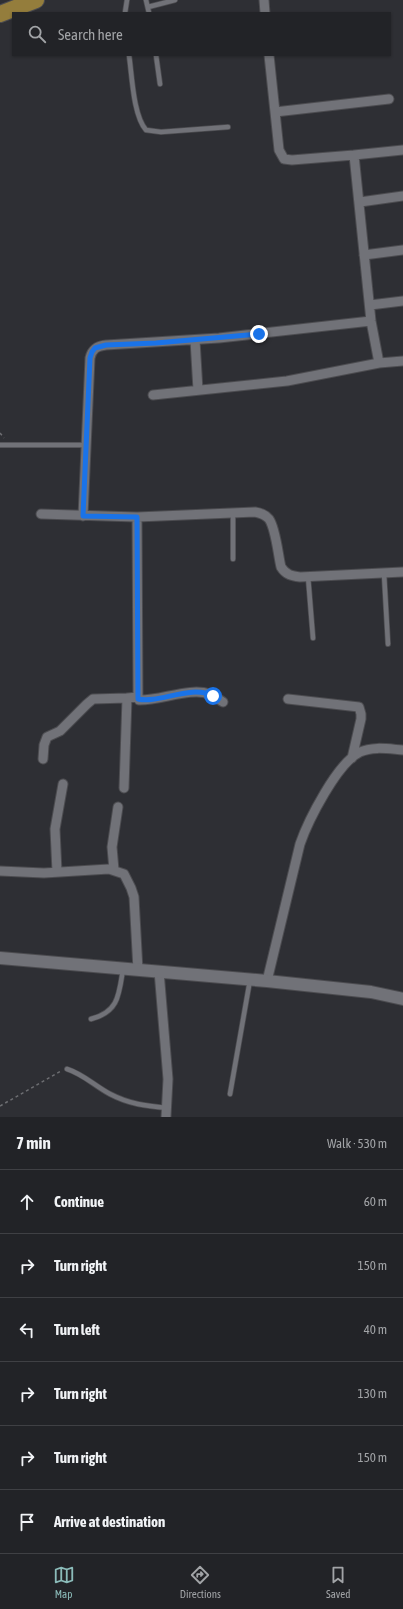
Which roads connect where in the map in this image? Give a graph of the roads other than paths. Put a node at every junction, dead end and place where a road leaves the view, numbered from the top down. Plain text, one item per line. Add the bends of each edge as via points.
1 (36, 0) edge
2 (126, 0) edge
3 (146, 0) edge
4 (175, 0) edge
5 (264, 0) edge
6 (148, 7) junction
7 (125, 12) edge
8 (149, 12) edge
9 (265, 12) edge
10 (0, 14) edge
11 (129, 56) edge
12 (156, 56) edge
13 (269, 56) edge
14 (160, 84) dead end
15 (389, 99) dead end
16 (275, 112) junction
17 (228, 128) dead end
18 (403, 150) edge
19 (354, 155) junction
20 (403, 196) edge
21 (360, 202) junction
22 (403, 250) edge
23 (364, 255) junction
24 (403, 301) edge
25 (370, 305) junction
26 (371, 321) junction
27 (195, 340) junction
28 (403, 361) edge
29 (379, 363) junction
30 (198, 390) junction
31 (153, 395) dead end
32 (0, 445) edge
33 (87, 445) junction
34 (233, 513) junction
35 (42, 514) dead end
36 (83, 516) junction
37 (137, 517) junction
38 (233, 559) dead end
39 (403, 572) edge
40 (384, 573) junction
41 (308, 576) junction
42 (313, 638) dead end
43 (388, 644) dead end
44 (138, 697) junction
45 (127, 698) junction
46 (288, 699) dead end
47 (223, 702) dead end
48 (403, 750) edge
49 (352, 758) junction
50 (43, 759) dead end
51 (63, 784) dead end
52 (124, 788) dead end
53 (118, 806) dead end
54 (114, 870) junction
55 (0, 871) edge
56 (57, 872) junction
57 (0, 958) edge
58 (123, 969) junction
59 (138, 970) junction
60 (158, 971) junction
61 (250, 980) junction
62 (267, 981) junction
63 (403, 999) edge
64 (91, 1019) dead end
65 (67, 1069) road end
66 (230, 1094) dead end
67 (166, 1112) edge

1 - 10 highway
2 - 7 lane
3 - 6 lane
4 - 6 lane
5 - 9 street
6 - 8 lane
11 - 17 lane via 138,113 141,125 146,130 161,132
12 - 14 lane
13 - 16 street
15 - 16 street
16 - 19 street via 279,150 284,159
18 - 19 street
19 - 21 street
20 - 21 street
21 - 23 street
22 - 23 street
23 - 25 street
24 - 25 street
25 - 26 street
26 - 27 street
26 - 29 street
27 - 30 street
27 - 33 street via 106,345 95,348 90,358
28 - 29 street
29 - 30 street via 287,381
30 - 31 street
32 - 33 lane
33 - 36 street
34 - 37 street
34 - 38 lane
34 - 41 street via 263,513 272,525 281,567 285,573 292,576
35 - 36 street
36 - 37 street
37 - 44 street
39 - 40 street
40 - 41 street
40 - 43 lane
41 - 42 lane
44 - 45 street
44 - 47 street via 139,700 146,700 177,694 205,693
45 - 50 street via 93,699 86,704 60,731 47,737
45 - 52 street
46 - 49 street via 359,707 361,718
48 - 49 street via 374,748 360,752
49 - 62 street via 342,768 307,824
51 - 56 street via 55,829
53 - 54 street via 112,847
54 - 56 street
54 - 59 street via 124,874 134,897
55 - 56 street
57 - 58 street
58 - 59 street
58 - 64 lane via 119,996 115,1003 107,1013
59 - 60 street
60 - 61 street
60 - 67 street via 168,1078
61 - 62 street
61 - 66 lane
62 - 63 street via 371,992
65 - 67 lane via 130,1103

